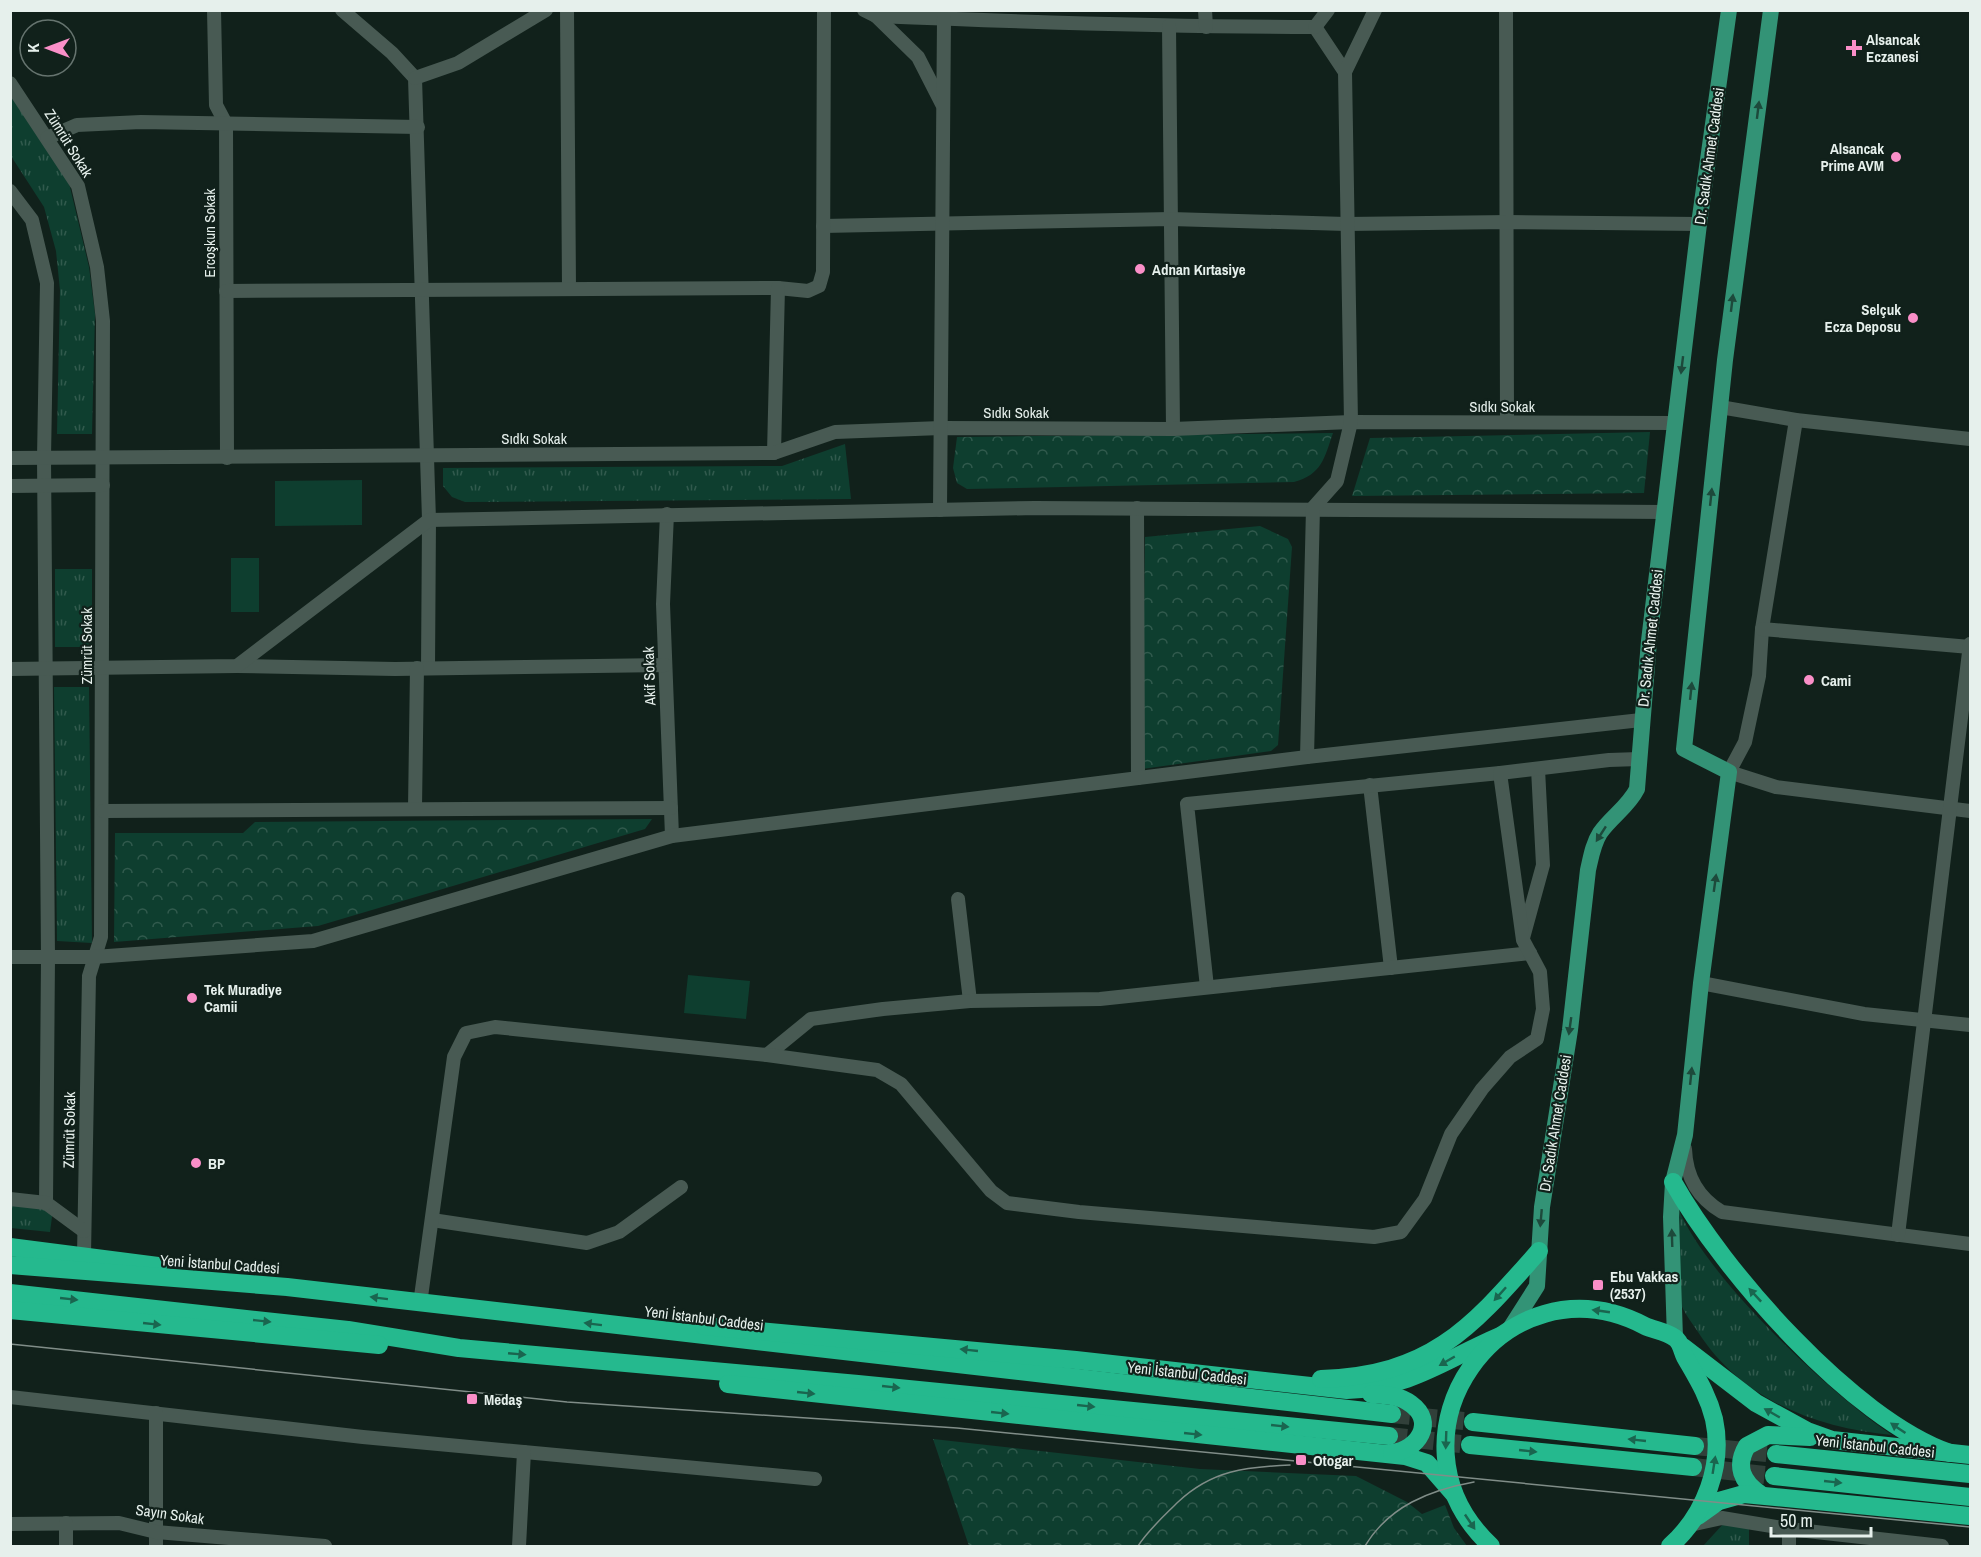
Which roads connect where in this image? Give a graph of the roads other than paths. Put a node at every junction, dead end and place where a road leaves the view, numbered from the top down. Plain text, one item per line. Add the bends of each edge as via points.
1 (214, 10) edge
2 (342, 10) edge
3 (546, 10) edge
4 (567, 10) edge
5 (824, 10) edge
6 (1205, 10) edge
7 (1328, 10) edge
8 (1376, 10) edge
9 (1506, 10) edge
10 (1728, 10) edge
11 (1771, 10) edge
12 (870, 13) edge
13 (981, 15) edge
14 (944, 18) junction
15 (1169, 27) junction
16 (1206, 27) junction
17 (1315, 27) junction
18 (1345, 72) junction
19 (416, 78) junction
20 (10, 83) edge
21 (943, 106) junction
22 (226, 124) junction
23 (418, 127) junction
24 (47, 138) junction
25 (10, 191) edge
26 (1171, 219) junction
27 (1509, 222) junction
28 (942, 223) junction
29 (1346, 224) junction
30 (1699, 224) junction
31 (823, 226) junction
32 (422, 288) junction
33 (569, 288) junction
34 (778, 288) junction
35 (226, 291) junction
36 (1720, 407) junction
37 (1796, 420) junction
38 (1351, 422) junction
39 (1507, 422) junction
40 (1675, 423) junction
41 (941, 428) junction
42 (1173, 429) junction
43 (1971, 439) edge
44 (774, 453) junction
45 (426, 454) junction
46 (10, 458) edge
47 (44, 458) junction
48 (227, 458) junction
49 (103, 459) junction
50 (45, 485) junction
51 (103, 485) junction
52 (10, 486) edge
53 (1137, 508) junction
54 (1313, 508) junction
55 (940, 510) junction
56 (1665, 512) junction
57 (667, 514) junction
58 (429, 520) junction
59 (1762, 629) junction
60 (1970, 646) edge
61 (665, 665) junction
62 (237, 666) junction
63 (44, 668) junction
64 (102, 668) junction
65 (422, 668) junction
66 (10, 669) edge
67 (1641, 720) junction
68 (1307, 757) junction
69 (1639, 759) junction
70 (1538, 769) junction
71 (1729, 772) junction
72 (1500, 773) junction
73 (1138, 778) junction
74 (1370, 784) junction
75 (415, 808) junction
76 (671, 808) junction
77 (1949, 808) junction
78 (103, 811) junction
79 (1971, 811) edge
80 (672, 836) junction
81 (958, 899) dead end
82 (1523, 940) junction
83 (1530, 953) junction
84 (10, 957) edge
85 (94, 957) junction
86 (48, 958) junction
87 (1391, 968) junction
88 (1701, 982) junction
89 (1208, 987) junction
90 (970, 1001) junction
91 (1925, 1020) junction
92 (1971, 1025) edge
93 (767, 1055) junction
94 (1685, 1134) junction
95 (1673, 1182) junction
96 (681, 1187) dead end
97 (10, 1199) edge
98 (46, 1203) junction
99 (432, 1220) junction
100 (84, 1231) junction
101 (1898, 1234) junction
102 (1971, 1244) edge
103 (10, 1247) edge
104 (1539, 1251) junction
105 (84, 1255) junction
106 (10, 1265) edge
107 (287, 1287) junction
108 (10, 1293) edge
109 (420, 1304) junction
110 (10, 1310) edge
111 (651, 1330) junction
112 (1504, 1333) junction
113 (1677, 1341) junction
114 (459, 1348) junction
115 (1257, 1380) junction
116 (1347, 1390) junction
117 (10, 1397) edge
118 (156, 1413) junction
119 (1392, 1414) tunnel mouth
120 (1473, 1422) tunnel mouth
121 (1832, 1440) junction
122 (1388, 1445) junction
123 (1470, 1445) tunnel mouth
124 (1695, 1446) tunnel mouth
125 (524, 1452) junction
126 (1950, 1453) junction
127 (1776, 1454) tunnel mouth
128 (1971, 1455) edge
129 (1693, 1467) tunnel mouth
130 (1971, 1474) edge
131 (1774, 1476) tunnel mouth
132 (815, 1479) dead end
133 (1454, 1494) junction
134 (1760, 1494) junction
135 (1971, 1497) edge
136 (1971, 1516) edge
137 (1692, 1522) junction
138 (66, 1523) junction
139 (10, 1524) edge
140 (1789, 1529) junction
141 (156, 1532) junction
142 (66, 1546) edge
143 (156, 1546) edge
144 (325, 1546) edge
145 (519, 1546) edge
146 (1491, 1546) edge
147 (1670, 1546) edge
148 (1789, 1546) edge
149 (1942, 1546) edge

1 - 22 street, Ercoşkun Sokak via 216,105
2 - 19 street
3 - 19 street via 458,63
4 - 33 street
5 - 31 street
6 - 16 street
7 - 17 street
8 - 18 street
9 - 27 street
10 - 30 main road, Dr. Sadık Ahmet Caddesi
36 -> 11 main road
12 - 14 street
12 - 21 street via 918,57
13 - 14 street
13 - 15 street
14 - 21 street
15 - 16 street
15 - 26 street
16 - 17 street
17 - 18 street
18 - 29 street
19 - 23 street
20 - 24 street, Zümrüt Sokak
21 - 28 street
22 - 23 street
22 - 24 street via 77,125
22 - 35 street, Ercoşkun Sokak
23 - 32 street
24 - 49 street, Zümrüt Sokak via 78,186 97,267 103,321
25 - 47 street, Zümrüt Sokak via 32,220 48,283
26 - 28 street
26 - 29 street
26 - 42 street
27 - 29 street
27 - 30 street
27 - 39 street
28 - 31 street
28 - 41 street
29 - 38 street
30 -> 40 main road, Dr. Sadık Ahmet Caddesi
31 - 34 street via 819,286 808,291
32 - 33 street
32 - 35 street
32 - 45 street
33 - 34 street
34 - 44 street
35 - 48 street, Ercoşkun Sokak
36 - 37 street
71 -> 36 main road via 1684,749
37 - 43 street
37 - 59 street
38 - 39 street, Sıdkı Sokak
38 - 42 street, Sıdkı Sokak
38 - 54 street via 1336,481
39 - 40 street, Sıdkı Sokak
40 - 56 main road, Dr. Sadık Ahmet Caddesi
41 - 42 street, Sıdkı Sokak
41 - 44 street, Sıdkı Sokak via 835,432
41 - 55 street
44 - 45 street, Sıdkı Sokak
45 - 48 street, Sıdkı Sokak
45 - 58 street
46 - 47 street, Sıdkı Sokak
47 - 49 street, Sıdkı Sokak
47 - 50 street, Zümrüt Sokak
48 - 49 street, Sıdkı Sokak
49 - 51 street, Zümrüt Sokak
50 - 51 street
50 - 52 street
50 - 63 street, Zümrüt Sokak
51 - 64 street, Zümrüt Sokak
53 - 54 street
53 - 55 street
53 - 73 street
54 - 56 street
54 - 68 street
55 - 57 street
56 - 67 main road, Dr. Sadık Ahmet Caddesi
57 - 58 street
57 - 61 street, Akif Sokak
58 - 62 street
58 - 65 street
59 - 60 street
59 - 71 street via 1759,676 1745,742
60 - 77 street
61 - 65 street
61 - 76 street, Akif Sokak
62 - 64 street
62 - 65 street
63 - 64 street
63 - 66 street
63 - 86 street, Zümrüt Sokak
64 - 78 street, Zümrüt Sokak
65 - 75 street
67 - 68 street
67 - 69 main road, Dr. Sadık Ahmet Caddesi
68 - 73 street
69 - 70 street
69 -> 104 main road, Dr. Sadık Ahmet Caddesi via 1637,789 1631,801 1600,833 1588,870
70 - 72 street
70 - 82 street via 1543,866
71 - 77 street via 1776,787
88 -> 71 main road
72 - 74 street
72 - 82 street
73 - 80 street
74 - 87 street
74 - 89 street via 1187,804
75 - 76 street
75 - 78 street
76 - 80 street, Akif Sokak
77 - 79 street
77 - 91 street
78 - 85 street, Zümrüt Sokak via 101,937
80 - 85 street via 313,941
81 - 90 street
82 - 83 street
83 - 87 street
83 - 93 street via 1540,972 1543,1010 1537,1038 1510,1057 1482,1089 1451,1134 1425,1199 1401,1232 1374,1237 1007,1203 991,1191 902,1084 877,1070
84 - 86 street
85 - 86 street
85 - 100 street, Zümrüt Sokak via 89,976
86 - 98 street, Zümrüt Sokak
87 - 89 street
88 - 91 street via 1864,1014
94 -> 88 main road
89 - 90 street via 1100,999
90 - 93 street via 811,1019
91 - 92 street
91 - 101 street
93 - 99 street via 495,1027 466,1033 454,1057
94 - 95 main road
94 - 101 street via 1686,1169 1707,1203 1722,1212
113 -> 95 main road
126 -> 95 highway via 1922,1442 1884,1418 1805,1347 1733,1270 1702,1230
96 - 99 street via 619,1232 587,1243
97 - 98 street
98 - 100 street
99 - 109 street
100 - 105 street, Zümrüt Sokak
101 - 102 street
103 - 105 highway
104 - 112 main road, Dr. Sadık Ahmet Caddesi via 1536,1287
104 -> 115 highway via 1467,1328 1432,1352 1370,1374
105 - 107 highway
106 - 107 highway, Yeni İstanbul Caddesi
109 -> 107 highway, Yeni İstanbul Caddesi
108 -> 114 highway via 348,1330
111 -> 109 highway, Yeni İstanbul Caddesi
110 -> 114 highway via 343,1344
115 -> 111 highway via 739,1327
111 - 119 highway, Yeni İstanbul Caddesi
113 -> 112 highway via 1633,1319 1587,1309 1541,1314
112 -> 116 highway via 1417,1377 1392,1385
112 -> 133 highway via 1475,1360 1451,1406 1445,1448
121 -> 113 highway via 1770,1412
137 -> 113 highway via 1710,1484 1716,1438 1707,1394
114 -> 122 highway via 645,1365 700,1380 764,1389
115 - 116 highway
116 - 122 highway via 1401,1399 1419,1413 1422,1428 1418,1441 1407,1450
117 - 118 street
118 - 125 street
118 - 141 street
124 -> 120 highway
121 - 126 highway
121 - 134 highway via 1768,1435 1753,1441 1743,1452 1741,1467 1746,1482
122 - 133 highway via 1427,1463
123 -> 129 highway
125 - 132 street
125 - 145 street
126 - 128 highway
127 - 130 highway, Yeni İstanbul Caddesi
131 -> 135 highway
133 -> 146 highway via 1475,1530
134 - 136 highway
134 - 137 highway via 1725,1498
137 - 140 street via 1722,1518
137 - 147 highway
138 - 139 street, Sayın Sokak
138 - 141 street, Sayın Sokak via 119,1523
138 - 142 street
140 - 148 street
140 - 149 street
141 - 143 street
141 - 144 street, Sayın Sokak

